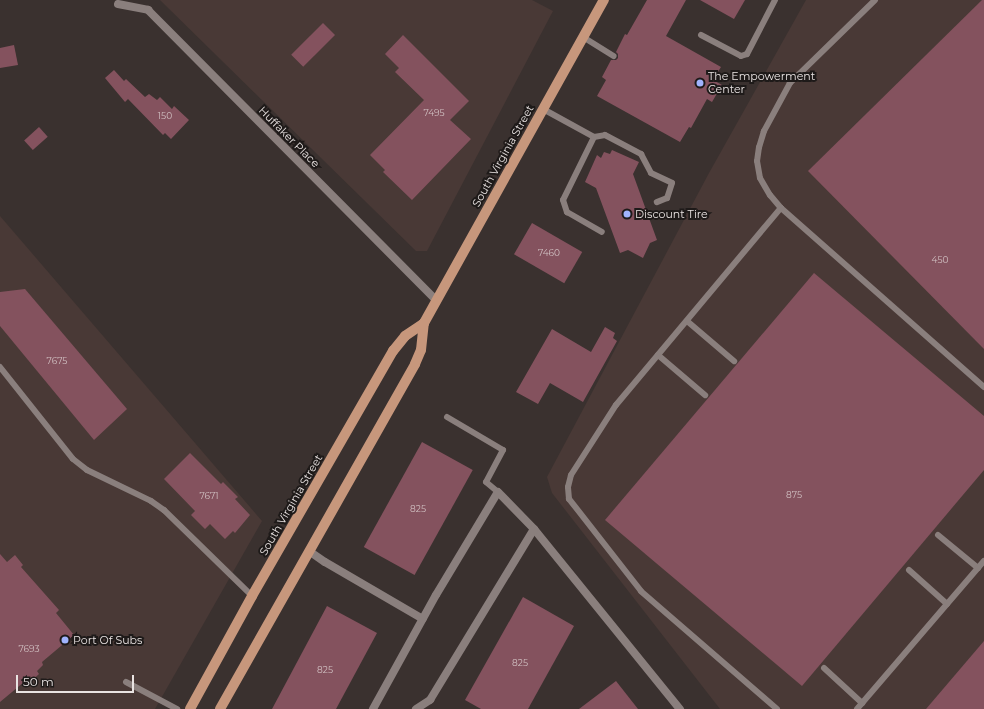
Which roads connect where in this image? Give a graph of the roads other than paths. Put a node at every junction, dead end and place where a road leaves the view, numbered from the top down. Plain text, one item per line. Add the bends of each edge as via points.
1 (604, 0) edge
2 (775, 0) edge
3 (875, 0) edge
4 (118, 4) dead end
5 (701, 36) dead end
6 (583, 37) junction
7 (614, 56) dead end
8 (543, 109) junction
9 (594, 137) junction
10 (657, 202) dead end
11 (781, 208) junction
12 (602, 232) dead end
13 (436, 300) junction
14 (687, 321) junction
15 (424, 323) junction
16 (658, 355) junction
17 (734, 361) dead end
18 (0, 367) edge
19 (984, 387) edge
20 (705, 395) dead end
21 (447, 417) dead end
22 (498, 492) junction
23 (534, 529) junction
24 (938, 535) dead end
25 (309, 551) junction
26 (984, 561) edge
27 (978, 568) junction
28 (908, 570) dead end
29 (252, 596) junction
30 (947, 604) junction
31 (423, 619) junction
32 (824, 668) dead end
33 (126, 682) dead end
34 (862, 703) junction
35 (177, 709) edge
36 (190, 709) edge
37 (220, 709) edge
38 (372, 709) edge
39 (416, 709) edge
40 (680, 709) edge
41 (778, 709) edge
42 (857, 709) edge

1 - 6 main road, South Virginia Street
2 - 5 lane via 747,54 741,56
3 - 11 lane via 790,83 764,132 757,161 760,178
4 - 13 street, Huffaker Place via 148,10
6 - 7 lane
6 - 8 main road, South Virginia Street
8 - 9 lane
8 - 13 main road, South Virginia Street
9 - 10 lane via 605,135 641,154 651,173 672,183 667,198
9 - 12 lane via 563,200 567,212
11 - 14 lane
11 - 19 lane
13 - 15 main road, South Virginia Street
14 - 16 lane
14 - 17 lane
15 - 25 main road, South Virginia Street via 421,350 415,364
15 - 29 main road, South Virginia Street via 405,336 393,351
16 - 20 lane
16 - 41 lane via 616,405 571,475 569,499 641,592
18 - 29 lane via 73,459 87,470 164,510
21 - 22 lane via 503,450 486,482
22 - 23 street
22 - 31 street
23 - 39 street via 430,700
23 - 40 street
24 - 27 lane
25 - 31 street
25 - 37 main road, South Virginia Street
26 - 27 lane
27 - 30 lane
28 - 30 lane
29 - 36 main road, South Virginia Street
30 - 34 lane
31 - 38 street
32 - 34 lane
33 - 35 lane
34 - 42 lane

